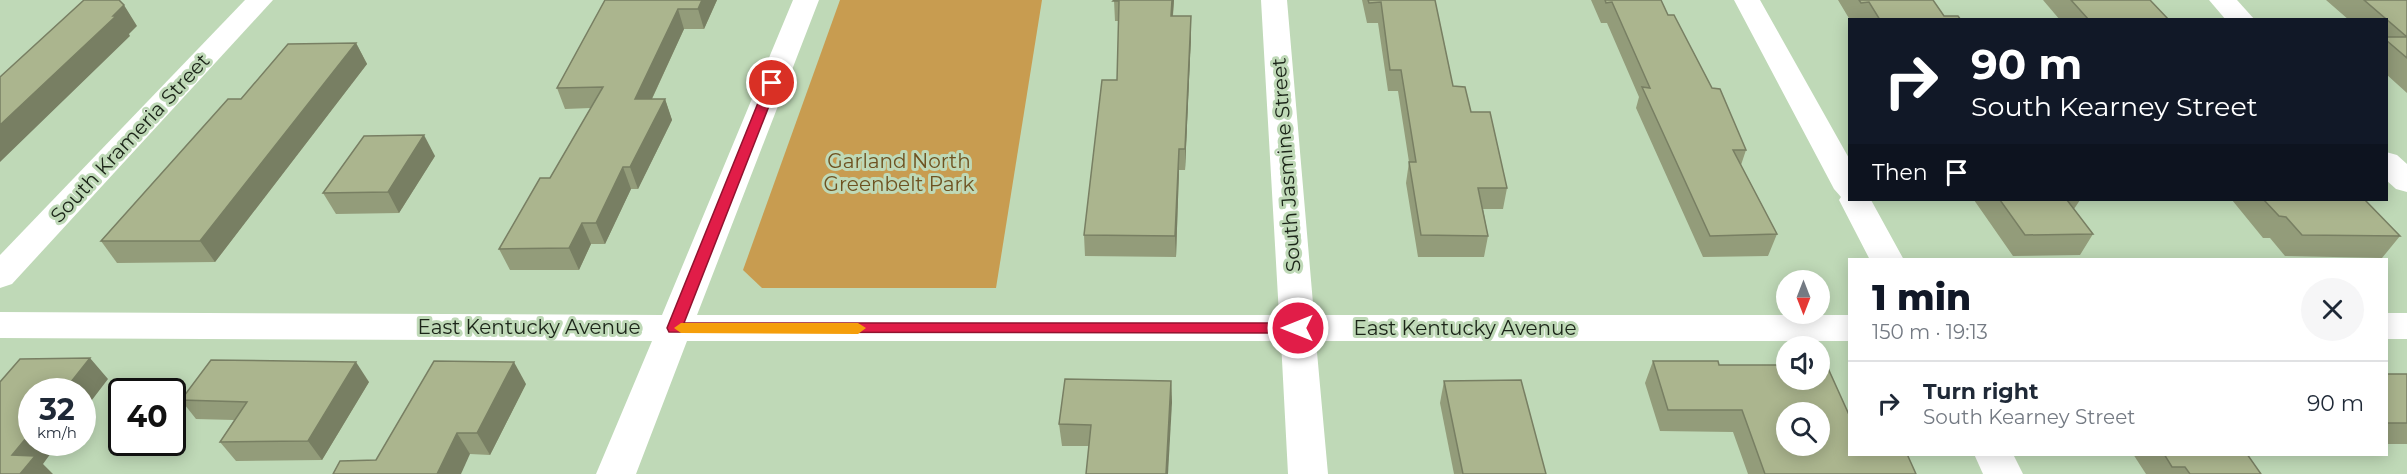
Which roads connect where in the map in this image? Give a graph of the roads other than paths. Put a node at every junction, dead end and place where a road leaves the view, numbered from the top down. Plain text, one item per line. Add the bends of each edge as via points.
1 (260, 0) edge
2 (806, 0) edge
3 (1274, 0) edge
4 (1747, 0) edge
5 (2223, 0) edge
6 (2240, 18) edge
7 (2388, 164) edge
8 (2407, 182) edge
9 (1848, 185) edge
10 (1856, 201) edge
11 (1886, 258) edge
12 (0, 276) edge
13 (0, 325) edge
14 (2388, 326) edge
15 (2407, 326) edge
16 (675, 328) junction
17 (1298, 328) junction
18 (1848, 328) edge
19 (1994, 456) edge
20 (616, 474) edge
21 (1308, 474) edge
22 (2003, 474) edge

1 - 12 street, South Krameria Street
2 - 16 street
3 - 17 street, South Jasmine Street
4 - 9 street
5 - 6 street
7 - 8 street
10 - 11 street
13 - 16 street, East Kentucky Avenue
14 - 15 street
16 - 17 street, East Kentucky Avenue
16 - 20 street
17 - 18 street, East Kentucky Avenue
17 - 21 street, South Jasmine Street
19 - 22 street

